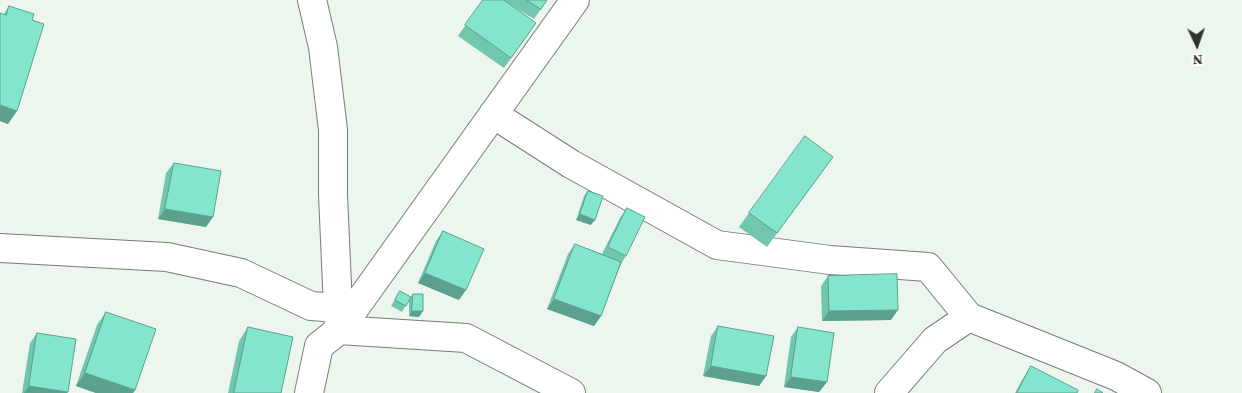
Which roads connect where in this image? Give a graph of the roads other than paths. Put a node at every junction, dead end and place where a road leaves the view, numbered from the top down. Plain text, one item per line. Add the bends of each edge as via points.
1 (312, 0) edge
2 (575, 0) edge
3 (493, 114) junction
4 (0, 248) edge
5 (969, 317) junction
6 (339, 319) junction
7 (309, 393) edge
8 (571, 393) edge
9 (889, 393) edge
10 (1147, 393) edge

1 - 6 street via 323,47 333,130
2 - 3 street
3 - 5 street via 571,164 717,245 830,260 928,266
3 - 6 street
4 - 6 street via 166,257 241,273
5 - 9 street via 935,340
5 - 10 street via 1116,376
6 - 7 street via 320,346
6 - 8 street via 466,338

